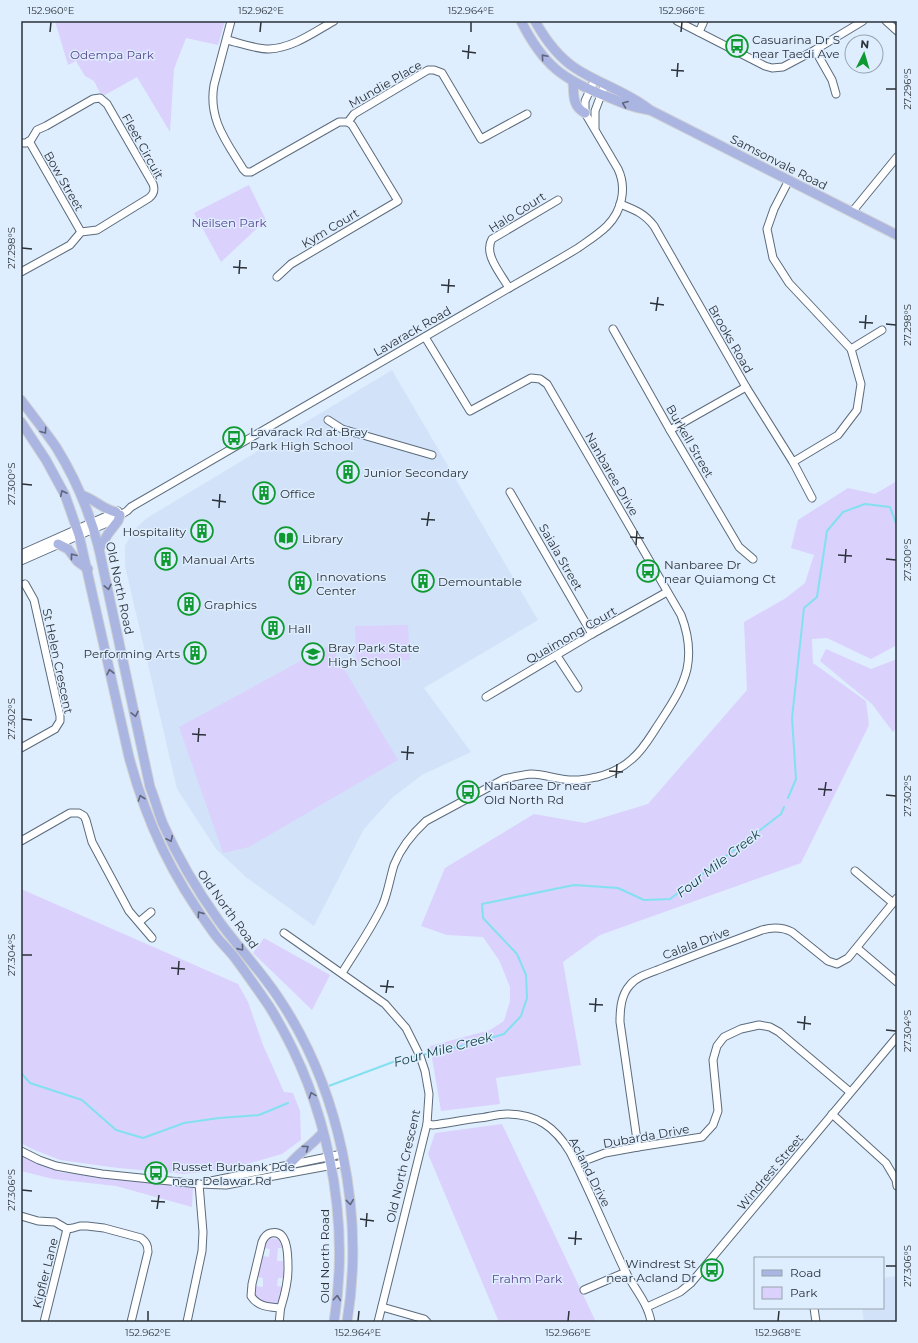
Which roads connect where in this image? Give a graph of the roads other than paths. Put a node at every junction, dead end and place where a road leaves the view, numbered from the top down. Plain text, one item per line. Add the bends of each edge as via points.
1 (231, 21) edge
2 (334, 21) edge
3 (521, 21) edge
4 (535, 21) edge
5 (677, 21) edge
6 (704, 21) edge
7 (863, 21) edge
8 (886, 21) edge
9 (897, 31) edge
10 (699, 32) junction
11 (227, 40) junction
12 (815, 50) junction
13 (595, 79) junction
14 (573, 82) junction
15 (605, 84) junction
16 (589, 90) junction
17 (600, 94) junction
18 (836, 94) dead end
19 (650, 110) junction
20 (585, 113) junction
21 (527, 114) dead end
22 (348, 122) junction
23 (595, 128) junction
24 (29, 142) junction
25 (21, 143) edge
26 (897, 157) edge
27 (789, 180) junction
28 (558, 200) dead end
29 (620, 204) junction
30 (852, 212) junction
31 (81, 232) junction
32 (897, 235) edge
33 (21, 272) edge
34 (277, 278) dead end
35 (509, 288) junction
36 (613, 329) dead end
37 (882, 330) dead end
38 (425, 337) junction
39 (851, 349) junction
40 (746, 386) junction
41 (21, 400) edge
42 (328, 420) dead end
43 (21, 422) edge
44 (670, 430) junction
45 (432, 455) dead end
46 (793, 462) junction
47 (510, 492) dead end
48 (81, 495) junction
49 (812, 498) dead end
50 (118, 513) junction
51 (93, 526) junction
52 (78, 532) junction
53 (58, 544) junction
54 (99, 549) junction
55 (21, 554) edge
56 (752, 559) dead end
57 (21, 561) edge
58 (88, 569) junction
59 (25, 584) dead end
60 (667, 592) junction
61 (592, 634) junction
62 (557, 656) junction
63 (578, 688) dead end
64 (486, 697) dead end
65 (21, 748) edge
66 (21, 841) edge
67 (856, 871) dead end
68 (895, 900) edge
69 (151, 912) dead end
70 (139, 922) junction
71 (284, 933) dead end
72 (152, 938) dead end
73 (857, 948) junction
74 (342, 973) junction
75 (897, 982) edge
76 (897, 1037) edge
77 (850, 1092) junction
78 (832, 1114) junction
79 (427, 1124) junction
80 (323, 1132) junction
81 (638, 1146) junction
82 (21, 1151) edge
83 (343, 1158) junction
84 (330, 1161) junction
85 (576, 1164) junction
86 (289, 1165) junction
87 (199, 1184) junction
88 (897, 1186) edge
89 (21, 1216) edge
90 (68, 1228) junction
91 (626, 1272) junction
92 (584, 1290) dead end
93 (382, 1307) junction
94 (647, 1307) junction
95 (280, 1308) junction
96 (814, 1309) edge
97 (44, 1322) edge
98 (131, 1322) edge
99 (187, 1322) edge
100 (279, 1322) edge
101 (334, 1322) edge
102 (347, 1322) edge
103 (378, 1322) edge
104 (427, 1322) edge
105 (651, 1322) edge
106 (816, 1322) edge

1 - 11 street
2 - 11 street via 282,48 268,49
14 -> 3 main road, Samsonvale Road via 543,56
4 - 13 main road, Samsonvale Road via 557,53 575,68
5 - 10 street
6 - 10 street
7 - 12 street
8 - 9 street
10 - 12 street via 772,68 783,67
11 - 22 street, Mundie Place via 214,85 212,105 220,129 246,172 252,172 339,122
12 - 18 street via 832,80
13 - 15 main road, Samsonvale Road
13 - 16 street
14 - 16 main road, Samsonvale Road
14 - 20 main road via 575,101 579,110
15 - 17 street, Lavarack Road
15 - 19 main road, Samsonvale Road via 639,101
16 - 17 main road, Samsonvale Road
16 - 20 street via 585,101
19 -> 17 main road, Samsonvale Road via 635,108
17 - 23 street, Lavarack Road via 594,111
19 - 27 main road, Samsonvale Road
20 - 23 street, Lavarack Road
21 - 22 street, Mundie Place via 481,138 442,73 428,70 354,114
22 - 34 street, Kym Court via 398,201 292,264
23 - 29 street, Lavarack Road via 621,176 623,191
24 - 25 street
24 - 31 street, Bow Street
24 - 31 street, Fleet Circuit via 38,130 93,99 100,98 107,104 154,186 154,192 152,196 97,230
26 - 30 street
27 - 30 main road, Samsonvale Road
27 - 39 street via 767,229 773,258 789,282
28 - 35 street, Halo Court via 492,239 489,244 490,256
29 - 35 street, Lavarack Road via 615,216 597,235
29 - 40 street, Brooks Road via 645,216 654,226
30 - 32 main road, Samsonvale Road
31 - 33 street via 70,245
35 - 38 street, Lavarack Road
36 - 44 street, Burkell Street
37 - 39 street
38 - 50 street, Lavarack Road
38 - 60 street, Nanbaree Drive via 470,411 531,378 540,379 547,384
39 - 46 street via 861,384 856,410 838,435
40 - 44 street
40 - 46 street, Brooks Road
41 -> 48 main road, Old North Road via 55,446
42 - 45 street via 342,430
52 -> 43 main road, Old North Road via 59,483
44 - 56 street, Burkell Street via 739,547
46 - 49 street, Brooks Road
47 - 61 street, Saiala Street
48 - 50 main road
48 - 51 main road, Old North Road
50 - 51 street, Lavarack Road
50 - 54 main road via 118,521
51 - 52 street, Lavarack Road
51 - 54 main road, Old North Road
52 - 53 street
52 - 55 street
52 - 58 main road, Old North Road
53 - 57 street
58 -> 53 main road via 77,561 68,549
54 -> 83 main road, Old North Road via 150,786 163,823 186,871 220,921 279,998 297,1029 322,1086
80 -> 58 main road, Old North Road via 311,1091 279,1024 252,981 195,907 156,838 129,757
59 - 65 street, St Helen Crescent via 34,600 60,721 55,729
60 - 61 street, Quaimong Court
60 - 74 street, Nanbaree Drive via 686,628 689,653 687,669 676,698 643,748 622,767 597,777 576,780 532,774 504,779 426,821 406,841 399,853 376,918
61 - 62 street, Quaimong Court
62 - 63 street
62 - 64 street, Quaimong Court
66 - 70 street via 70,812 80,813 84,816 92,842 129,911
67 - 68 street
68 - 73 street, Calala Drive
69 - 70 street
70 - 72 street
71 - 74 street, Old North Crescent
73 - 75 street
73 - 81 street, Calala Drive via 848,958 837,964 828,961 792,932 770,928 677,962 637,979 630,985 620,1008 620,1022
74 - 79 street, Old North Crescent via 385,1004 399,1019 414,1042 425,1071 429,1094
76 - 77 street, Windrest Street
77 - 78 street, Windrest Street
77 - 81 street, Dubarda Drive via 779,1032 760,1025 741,1029 724,1037 717,1046 713,1060 718,1111 713,1125 702,1137
78 - 88 street via 886,1163
78 - 94 street, Windrest Street via 691,1283 680,1292
79 - 85 street, Acland Drive via 506,1114 529,1117 543,1122 556,1132
79 - 93 street, Old North Crescent
80 - 84 main road, Old North Road
86 -> 80 main road
81 - 85 street, Dubarda Drive via 604,1153
82 - 87 street via 44,1162 78,1170
83 - 84 street
83 -> 102 main road, Old North Road via 352,1235 350,1307
84 - 86 street
84 - 87 street via 226,1184
101 -> 84 main road, Old North Road via 339,1232
85 - 91 street, Acland Drive
86 - 87 street
87 - 99 street via 202,1251
89 - 90 street via 55,1222
90 - 97 street, Kipfler Lane
90 - 98 street via 83,1225 104,1228 141,1238 147,1243 148,1252
91 - 92 street
91 - 94 street, Acland Drive
93 - 103 street, Old North Crescent
93 - 104 street
94 - 105 street, Acland Drive
95 - 95 street via 266,1307 251,1296 262,1242 265,1236 271,1233 280,1235 286,1244 288,1283
95 - 100 street
96 - 106 street

